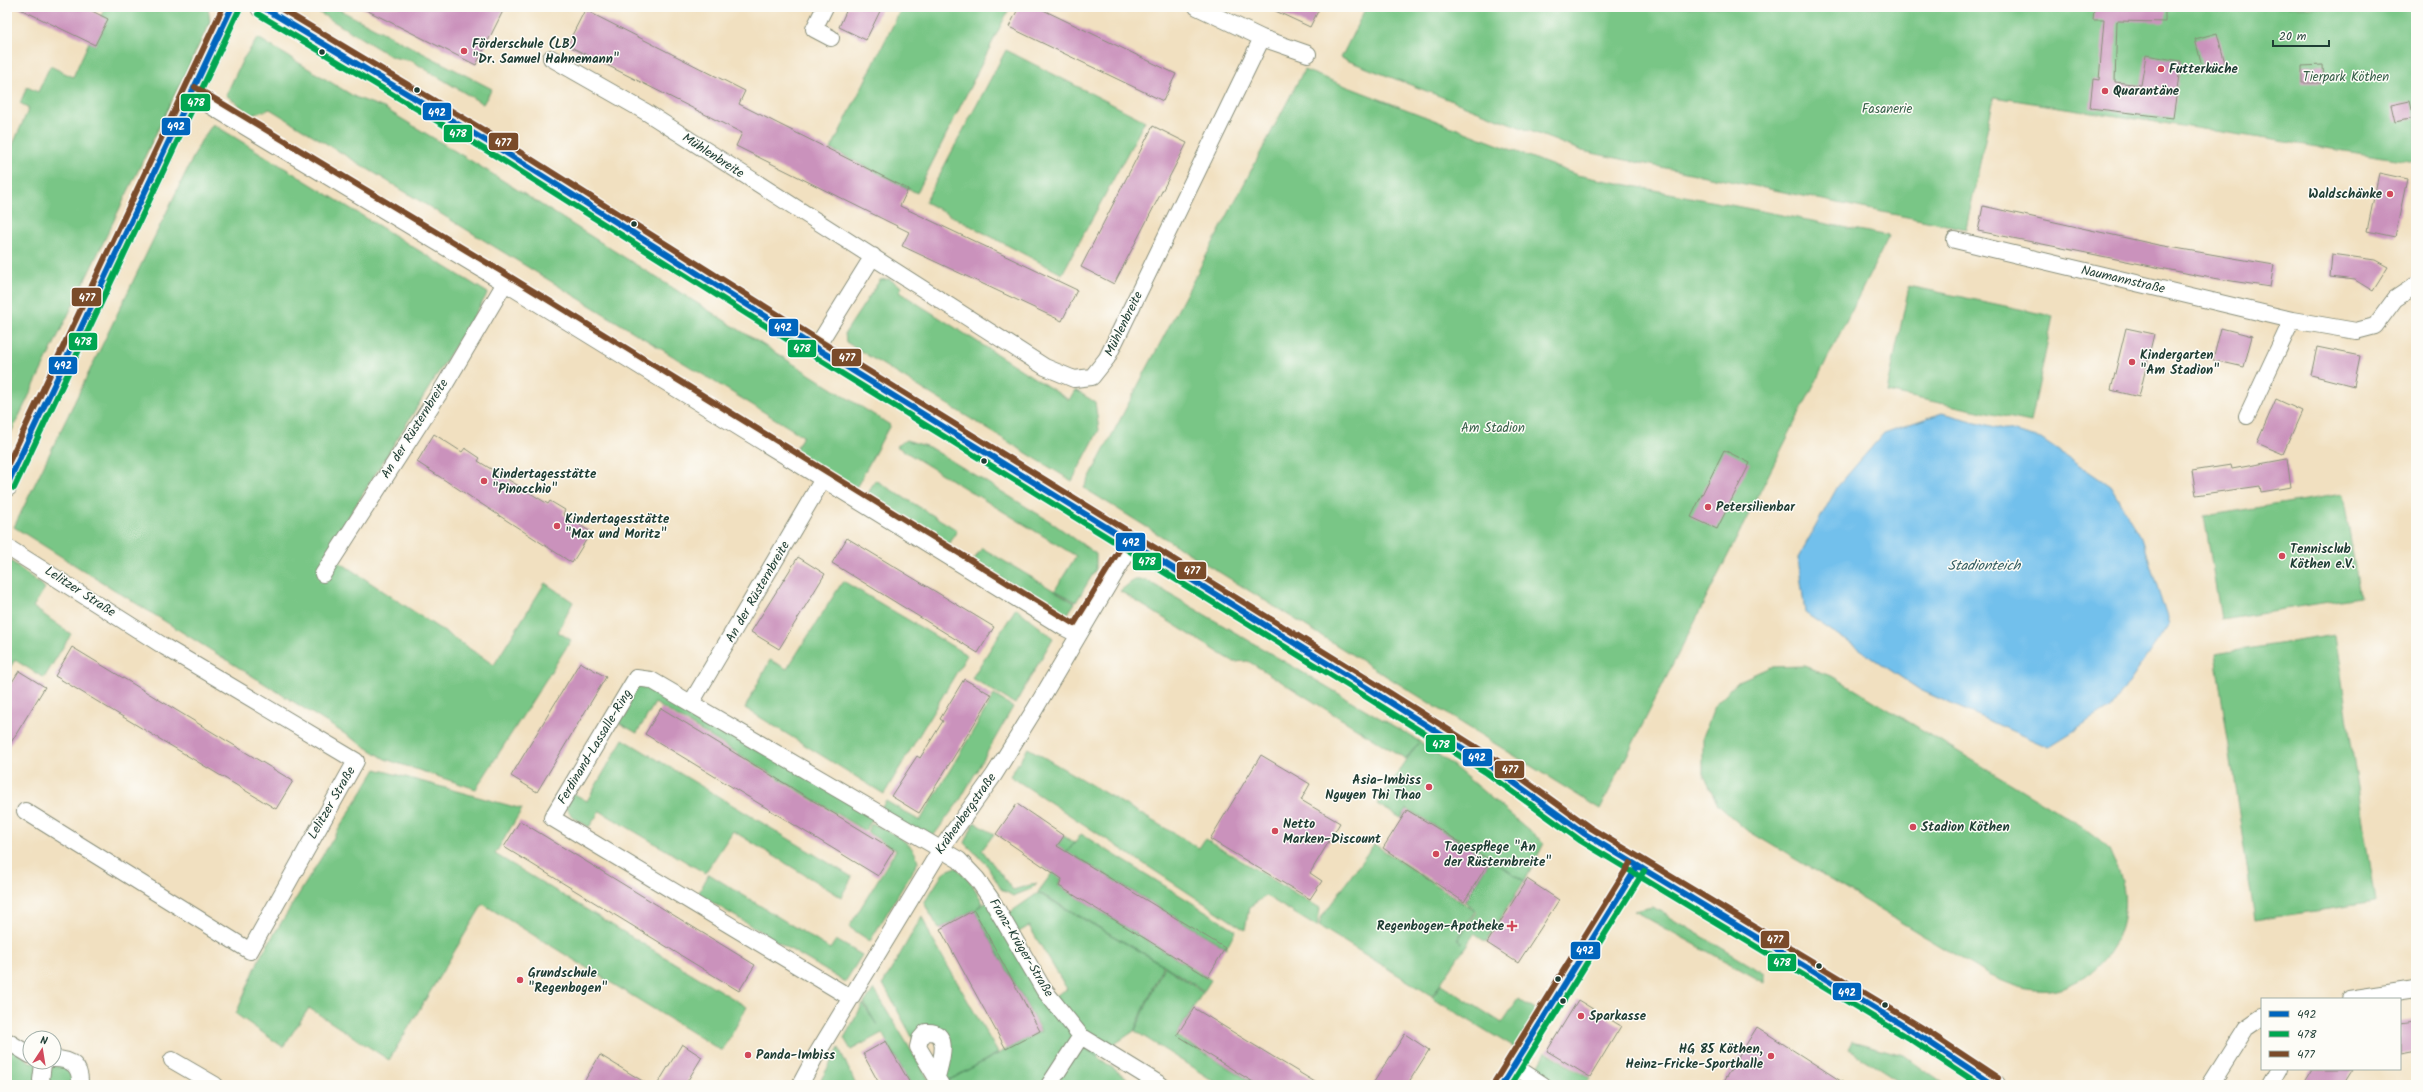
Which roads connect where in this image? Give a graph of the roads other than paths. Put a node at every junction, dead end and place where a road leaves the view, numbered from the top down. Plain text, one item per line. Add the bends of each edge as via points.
1 (232, 7) edge
2 (262, 7) edge
3 (825, 7) edge
4 (1196, 7) edge
5 (831, 38) dead end
6 (1262, 38) junction
7 (1308, 54) dead end
8 (551, 58) dead end
9 (191, 94) junction
10 (1955, 240) dead end
11 (873, 256) junction
12 (505, 283) junction
13 (2416, 286) edge
14 (2292, 320) junction
15 (816, 348) junction
16 (2247, 416) dead end
17 (823, 479) junction
18 (7, 485) edge
19 (1133, 543) junction
20 (7, 547) edge
21 (323, 574) dead end
22 (1077, 634) junction
23 (691, 703) junction
24 (25, 811) dead end
25 (941, 849) junction
26 (1637, 867) junction
27 (2416, 989) edge
28 (851, 998) junction
29 (2356, 998) edge
30 (2261, 1018) edge
31 (1081, 1036) junction
32 (7, 1041) edge
33 (22, 1049) edge
34 (62, 1059) edge
35 (172, 1060) dead end
36 (1514, 1066) junction
37 (42, 1070) edge
38 (2278, 1070) edge
39 (44, 1085) edge
40 (80, 1085) edge
41 (215, 1085) edge
42 (800, 1085) edge
43 (1049, 1085) edge
44 (1161, 1085) edge
45 (1502, 1085) edge
46 (1543, 1085) edge
47 (1994, 1085) edge
48 (2210, 1085) edge
49 (2270, 1085) edge

1 - 9 main road
2 - 15 main road via 503,151
3 - 5 street via 814,29
4 - 6 street
6 - 7 street
6 - 11 street, Mühlenbreite via 1107,358 1092,377 1074,380 1045,367
8 - 11 street, Mühlenbreite via 646,112
9 - 12 street
9 - 18 main road
10 - 14 street, Naumannstraße
11 - 15 street
12 - 17 street
12 - 21 street, An der Rüsternbreite via 444,386
13 - 14 street, Naumannstraße via 2395,299 2376,326 2356,331
14 - 16 street
15 - 19 main road
17 - 22 street
17 - 23 street, An der Rüsternbreite
19 - 22 street, Krähenbergstraße
19 - 26 main road via 1491,766 1579,831
20 - 24 street, Lelitzer Straße via 165,647 356,762 250,951
22 - 25 street, Krähenbergstraße via 994,775
23 - 25 street, Ferdinand-Lassalle-Ring
23 - 28 street, Ferdinand-Lassalle-Ring via 651,680 636,678 552,818
25 - 28 street, Krähenbergstraße
25 - 31 street, Franz-Krüger-Straße via 959,860 977,879 1044,990
26 - 36 street
26 - 47 main road via 1916,1034
27 - 29 street
28 - 42 street, Krähenbergstraße
30 - 48 street via 2246,1028
31 - 43 street
31 - 44 street, Franz-Krüger-Straße
32 - 33 street
34 - 40 street via 67,1059 76,1066 80,1075
35 - 41 street
36 - 45 street
36 - 46 street
37 - 39 street via 41,1080
38 - 49 street

